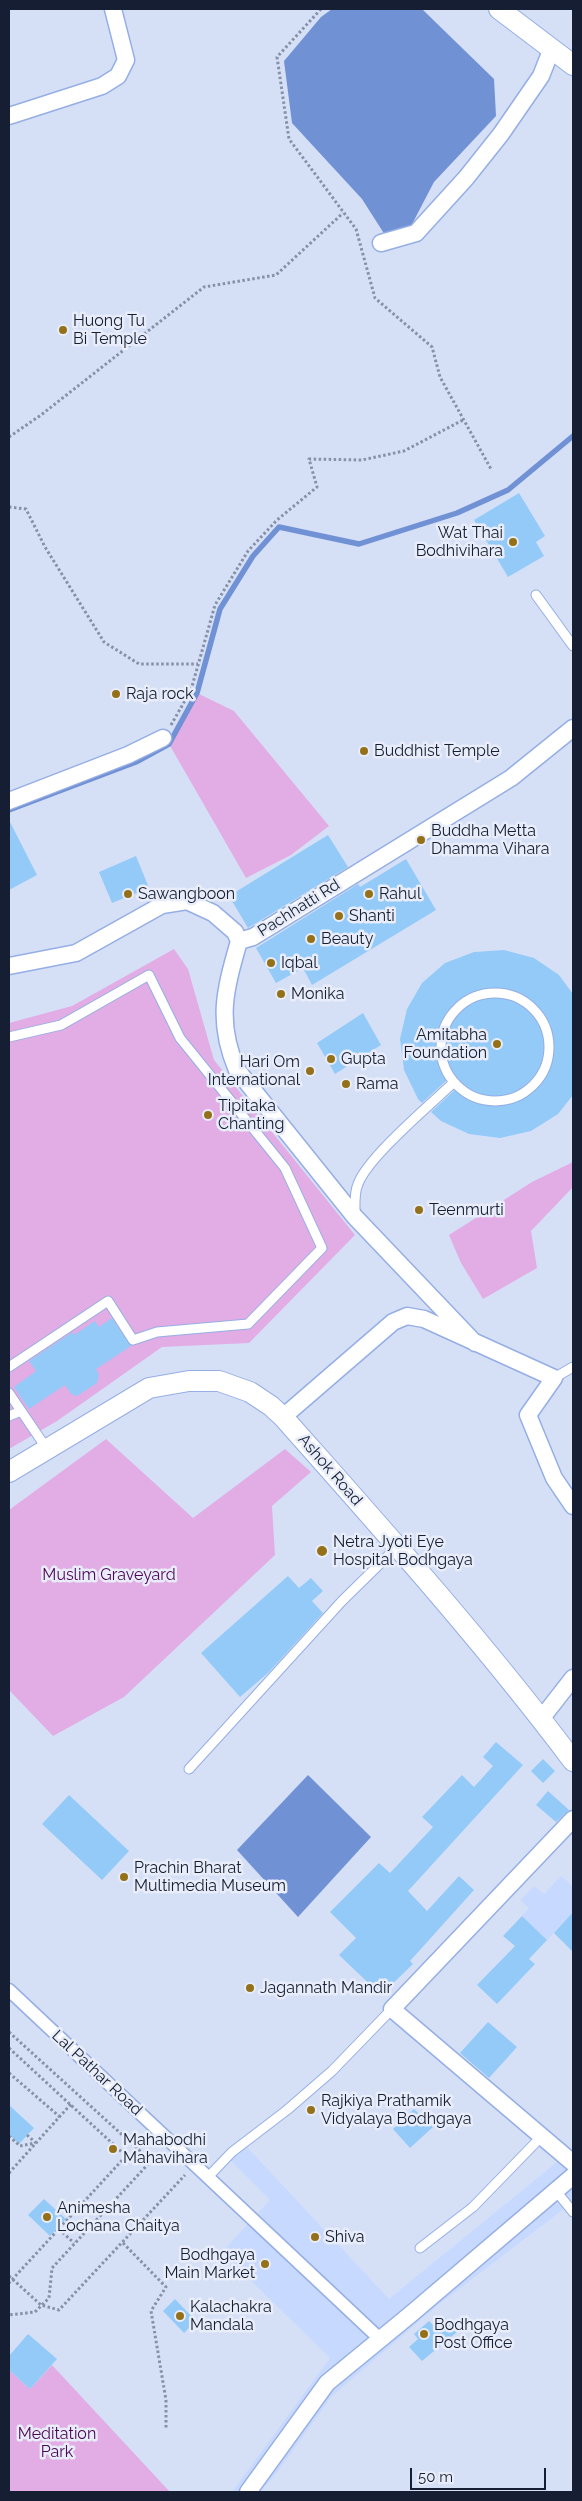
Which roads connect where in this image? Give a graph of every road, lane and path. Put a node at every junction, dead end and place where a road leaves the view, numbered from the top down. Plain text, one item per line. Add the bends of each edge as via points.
1 (113, 9) edge
2 (499, 9) edge
3 (552, 48) junction
4 (573, 65) edge
5 (9, 116) edge
6 (344, 212) dead end
7 (381, 243) dead end
8 (464, 420) dead end
9 (9, 437) edge
10 (9, 507) edge
11 (536, 595) dead end
12 (573, 646) edge
13 (198, 664) junction
14 (573, 728) edge
15 (163, 738) joint
16 (9, 801) edge
17 (239, 940) junction
18 (9, 966) edge
19 (9, 1037) edge
20 (453, 1083) junction
21 (355, 1217) junction
22 (475, 1344) junction
23 (9, 1367) edge
24 (573, 1367) edge
25 (554, 1378) junction
26 (9, 1393) edge
27 (21, 1411) junction
28 (9, 1416) edge
29 (283, 1417) junction
30 (47, 1449) junction
31 (9, 1472) edge
32 (572, 1501) edge
33 (397, 1547) junction
34 (573, 1678) edge
35 (542, 1719) junction
36 (573, 1761) edge
37 (189, 1769) dead end
38 (573, 1819) edge
39 (9, 1990) edge
40 (392, 2009) junction
41 (9, 2032) edge
42 (9, 2048) edge
43 (9, 2073) edge
44 (71, 2104) junction
45 (60, 2117) junction
46 (27, 2135) dead end
47 (9, 2136) edge
48 (542, 2136) junction
49 (36, 2143) junction
50 (573, 2163) edge
51 (194, 2165) junction
52 (9, 2172) edge
53 (573, 2176) edge
54 (208, 2177) junction
55 (556, 2191) junction
56 (573, 2212) edge
57 (59, 2229) junction
58 (74, 2243) junction
59 (122, 2243) junction
60 (420, 2248) dead end
61 (9, 2276) edge
62 (12, 2279) junction
63 (9, 2283) edge
64 (41, 2305) junction
65 (9, 2316) edge
66 (380, 2339) junction
67 (166, 2428) dead end
68 (248, 2492) edge

1 - 5 street via 126,60 118,76 102,86
2 - 3 street
3 - 4 street
3 - 7 street via 540,76 466,178 416,233
6 - 9 path via 276,275 204,287
8 - 13 path via 404,451 362,460 309,459 317,487 277,520 248,551 215,605
10 - 13 path via 26,509 45,547 104,642 139,664
11 - 12 lane
13 - 15 path via 191,690
14 - 17 street, Pachhatti Rd via 511,778 253,937
15 - 16 street via 128,756
17 - 18 street, Pachhatti Rd via 235,932 213,913 187,901 162,905 76,953
17 - 21 street via 228,978 223,1026 229,1052 237,1070 254,1093
19 - 23 lane via 61,1025 149,976 180,1038 285,1168 322,1248 248,1324 157,1332 133,1340 108,1302
20 - 20 lane via 444,1067 440,1049 442,1031 450,1015 463,1002 480,994 498,992 531,1006 543,1020 549,1038 549,1055 544,1072 533,1087 518,1097 501,1102 475,1098
20 - 21 lane via 384,1149 362,1175 357,1185
21 - 22 street
22 - 25 street
22 - 29 street via 424,1320 407,1316 394,1322
24 - 25 lane
25 - 32 street via 528,1415 554,1478
26 - 27 lane
27 - 28 lane
27 - 30 lane
29 - 30 street, Ashok Road via 250,1392 218,1381 189,1381 149,1388
29 - 33 street, Ashok Road
30 - 31 street, Ashok Road
33 - 35 street, Ashok Road
33 - 37 lane via 342,1601
34 - 35 street
35 - 36 street, Ashok Road
38 - 40 street
39 - 51 street, Lal Pathar Road
40 - 48 street
40 - 54 lane via 332,2071 288,2110 232,2152
41 - 58 path via 151,2161
42 - 44 path
43 - 45 path
44 - 45 path
44 - 57 path via 126,2156
45 - 49 path
46 - 49 path
47 - 49 path via 20,2146
48 - 50 street
48 - 60 lane via 473,2207
49 - 52 path
51 - 54 street, Lal Pathar Road
51 - 59 path
53 - 55 street
54 - 66 street, Lal Pathar Road
55 - 56 lane
55 - 66 street
57 - 58 path
57 - 62 path
58 - 64 path via 52,2268 48,2298
59 - 64 path via 59,2310
59 - 67 path via 166,2287 151,2311 166,2400
61 - 62 path
62 - 63 path
62 - 64 path
64 - 65 path via 35,2312
66 - 68 street via 327,2382

